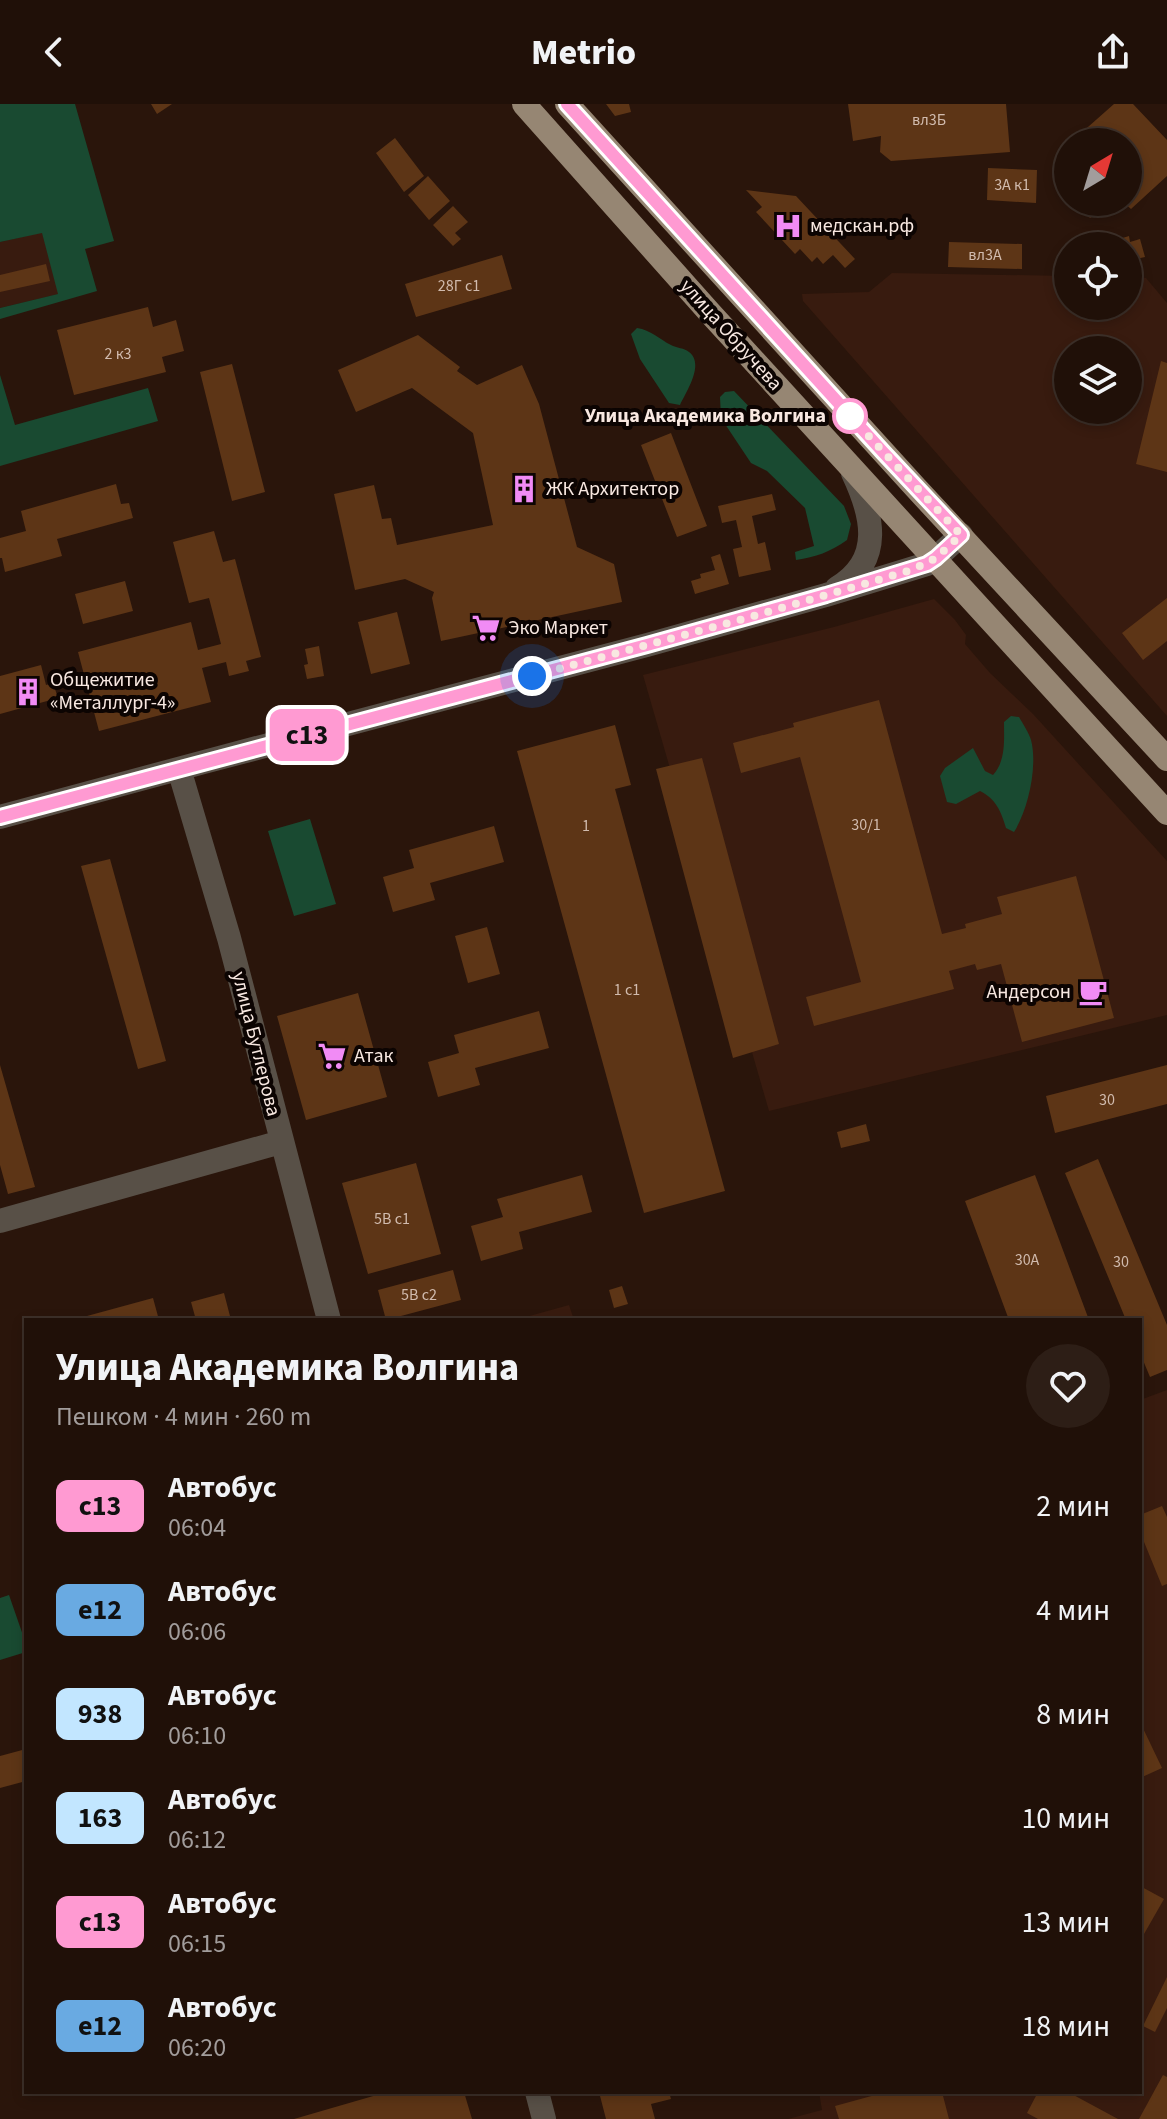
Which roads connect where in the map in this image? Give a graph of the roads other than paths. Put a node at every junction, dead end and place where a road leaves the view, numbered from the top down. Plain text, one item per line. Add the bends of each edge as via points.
1 (524, 104) edge
2 (567, 104) edge
3 (848, 463) junction
4 (916, 488) junction
5 (893, 512) junction
6 (961, 535) junction
7 (936, 558) junction
8 (827, 595) junction
9 (1167, 759) edge
10 (179, 769) junction
11 (1167, 813) edge
12 (0, 817) edge
13 (281, 1142) junction
14 (0, 1221) edge
15 (328, 1318) edge
16 (538, 2094) edge
17 (544, 2119) edge

1 - 3 main road, улица Обручева
2 - 4 main road, улица Обручева
3 - 5 main road, улица Обручева
3 - 8 street via 869,512 870,542 854,575
4 - 5 street via 916,510 908,515
4 - 6 main road, улица Обручева
5 - 7 main road, улица Обручева
6 - 7 street
6 - 9 main road, улица Обручева
7 - 8 street
7 - 11 main road, улица Обручева
8 - 10 street
10 - 12 street
10 - 13 street, улица Бутлерова
13 - 14 street
13 - 15 street, улица Бутлерова
16 - 17 street

